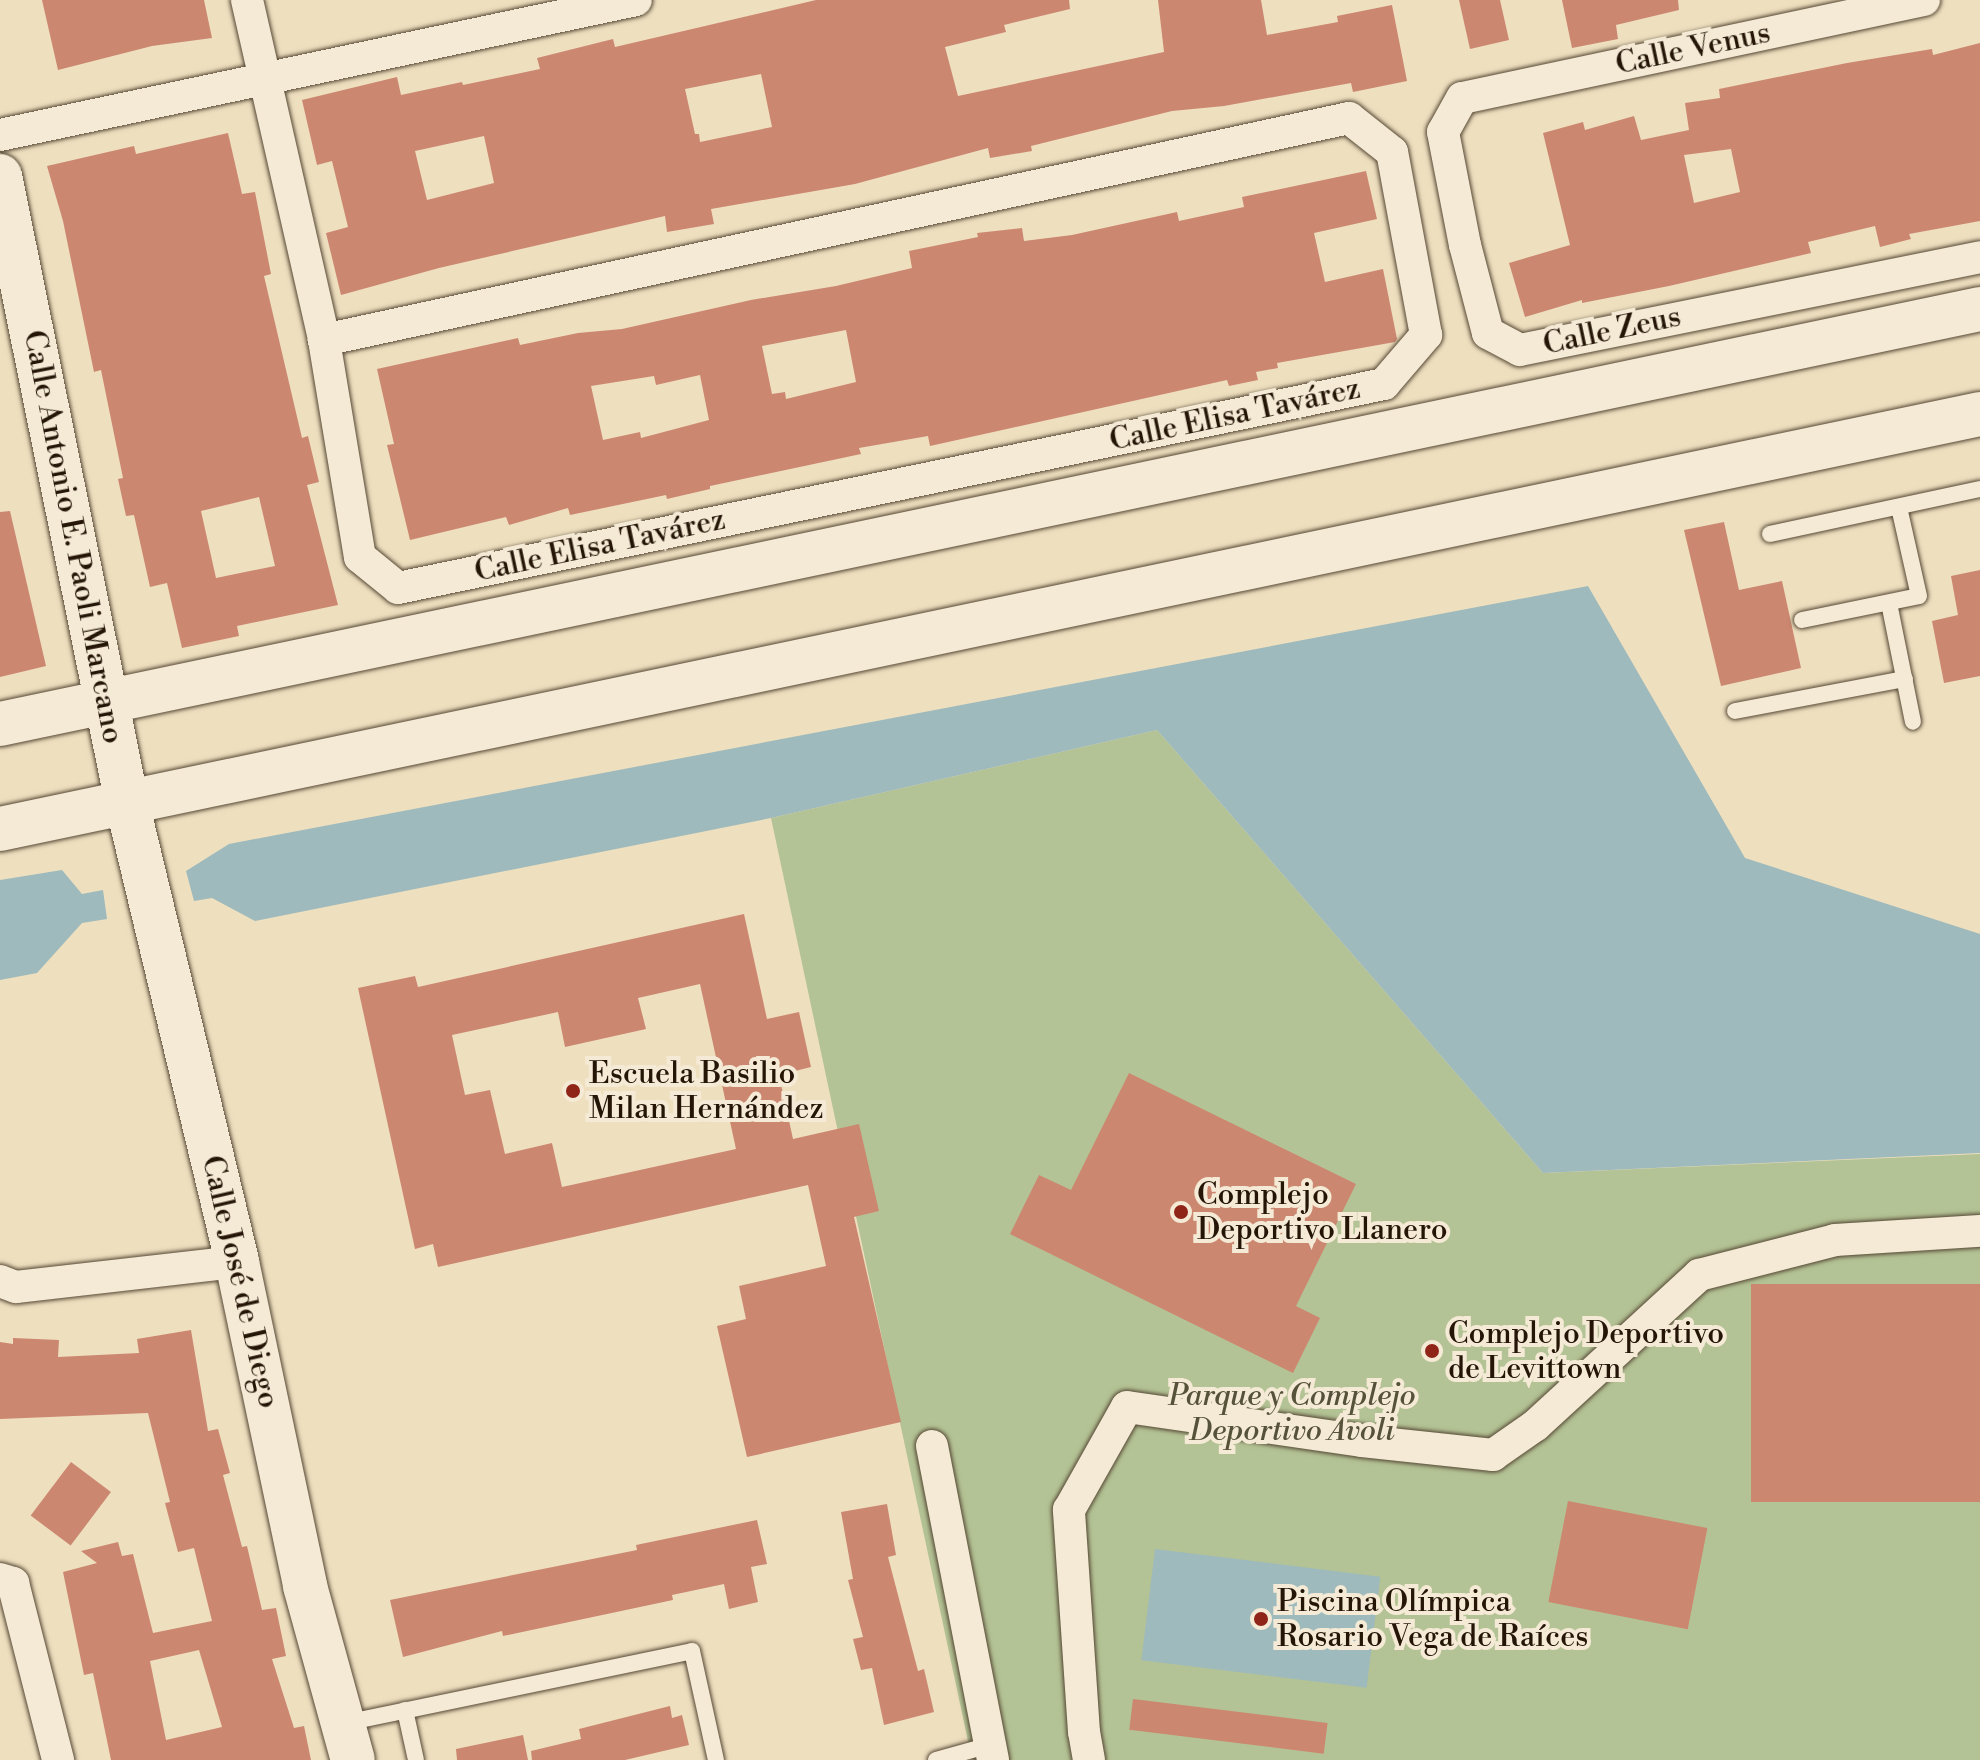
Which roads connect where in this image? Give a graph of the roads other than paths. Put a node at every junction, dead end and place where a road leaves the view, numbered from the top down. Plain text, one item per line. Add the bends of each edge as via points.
1 (247, 0) edge
2 (636, 0) edge
3 (1924, 0) edge
4 (265, 81) junction
5 (1462, 98) joint
6 (0, 135) edge
7 (0, 176) edge
8 (1980, 257) edge
9 (1980, 309) edge
10 (324, 340) junction
11 (1980, 414) edge
12 (1980, 489) edge
13 (1899, 507) junction
14 (1770, 534) dead end
15 (1889, 603) junction
16 (1802, 620) dead end
17 (1905, 679) junction
18 (107, 701) junction
19 (1735, 711) dead end
20 (1913, 722) dead end
21 (0, 724) edge
22 (127, 803) junction
23 (0, 829) edge
24 (1980, 1231) edge
25 (237, 1262) junction
26 (0, 1281) edge
27 (932, 1446) dead end
28 (0, 1579) edge
29 (405, 1710) junction
30 (349, 1742) edge
31 (992, 1753) edge
32 (58, 1760) edge
33 (416, 1760) edge
34 (716, 1760) edge
35 (936, 1760) edge
36 (1089, 1760) edge

1 - 4 street, Calle Elisa Tavárez
2 - 4 street
3 - 5 street, Calle Venus
4 - 6 street
4 - 10 street, Calle Elisa Tavárez
5 - 8 street, Calle Zeus via 1443,132 1465,245 1488,333 1520,350
7 - 18 street, Calle Antonio E. Paoli Marcano
9 - 18 street
10 - 10 street, Calle Elisa Tavárez via 1349,118 1392,152 1426,335 1384,384 398,588 360,557
11 - 22 street
12 - 13 lane
13 - 14 lane
13 - 15 lane via 1919,596
15 - 16 lane
15 - 17 lane
17 - 19 lane
17 - 20 lane
18 - 21 street
18 - 22 street, Calle Antonio E. Paoli Marcano
22 - 23 street
22 - 25 street, Calle José de Diego
24 - 36 street via 1835,1240 1699,1275 1536,1425 1493,1455 1127,1407 1069,1510
25 - 26 street via 16,1287
25 - 30 street, Calle José de Diego via 305,1586
27 - 31 street
28 - 32 street via 13,1583
29 - 30 lane
29 - 33 lane
29 - 34 lane via 692,1651
31 - 35 lane

